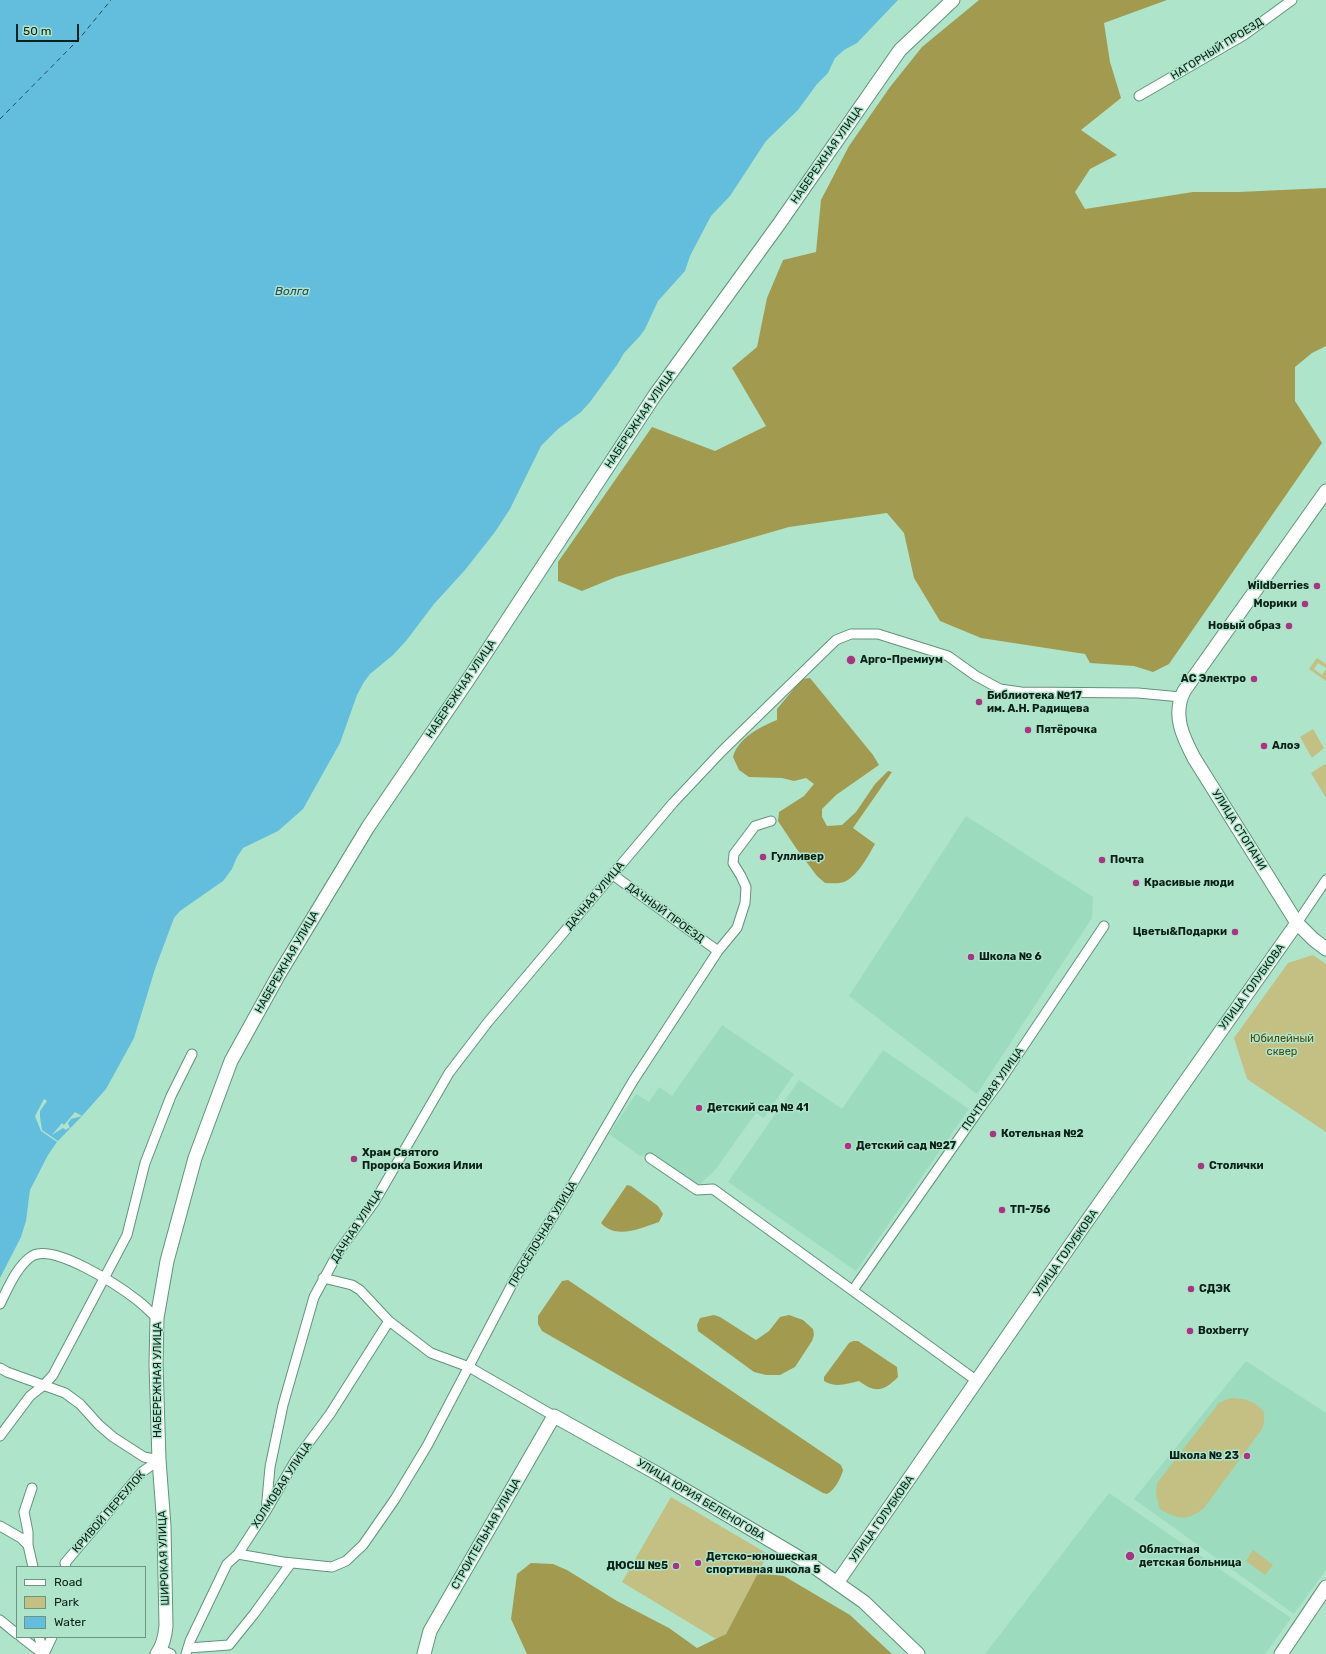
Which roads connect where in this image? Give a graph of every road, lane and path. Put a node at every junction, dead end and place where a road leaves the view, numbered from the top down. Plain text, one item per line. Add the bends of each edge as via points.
1 (953, 0) edge
2 (1292, 0) edge
3 (1139, 96) dead end
4 (1326, 491) edge
5 (1181, 696) junction
6 (771, 821) dead end
7 (613, 876) junction
8 (1326, 880) edge
9 (1297, 923) junction
10 (1104, 926) dead end
11 (1326, 949) edge
12 (718, 951) junction
13 (192, 1054) dead end
14 (650, 1158) dead end
15 (104, 1278) junction
16 (323, 1278) junction
17 (853, 1290) junction
18 (0, 1304) edge
19 (157, 1318) junction
20 (389, 1321) junction
21 (469, 1367) junction
22 (0, 1368) edge
23 (977, 1381) junction
24 (44, 1386) junction
25 (554, 1416) junction
26 (0, 1436) edge
27 (159, 1460) junction
28 (32, 1488) dead end
29 (266, 1511) junction
30 (2, 1531) edge
31 (28, 1545) junction
32 (238, 1554) junction
33 (291, 1563) junction
34 (33, 1566) edge
35 (66, 1566) edge
36 (837, 1583) junction
37 (1326, 1588) edge
38 (0, 1620) edge
39 (16, 1633) edge
40 (22, 1638) edge
41 (39, 1638) edge
42 (52, 1638) edge
43 (187, 1651) edge
44 (163, 1652) edge
45 (44, 1654) edge
46 (424, 1654) edge
47 (918, 1654) edge
48 (1281, 1654) edge

1 - 19 street, НАБЕРЕЖНАЯ УЛИЦА via 900,50 779,224 664,382 343,868 278,976 231,1061 195,1158 167,1261
2 - 3 street, НАГОРНЫЙ ПРОЕЗД via 1244,35
4 - 5 street
5 - 7 street, ДАЧНАЯ УЛИЦА via 1156,693 1021,692 1000,689 948,656 878,634 851,634 836,640 722,751 673,803
5 - 9 street, УЛИЦА СТОПАНИ via 1178,719 1186,743
6 - 12 street, ПРОСЁЛОЧНАЯ УЛИЦА via 755,826 734,854 733,863 746,887 745,903 737,928
7 - 12 street, ДАЧНЫЙ ПРОЕЗД
7 - 16 street, ДАЧНАЯ УЛИЦА via 488,1022 449,1073 374,1201
8 - 9 street
9 - 11 street, УЛИЦА СТОПАНИ
9 - 23 street, УЛИЦА ГОЛУБКОВА
10 - 17 street, ПОЧТОВАЯ УЛИЦА via 998,1084
12 - 21 street, ПРОСЁЛОЧНАЯ УЛИЦА via 633,1081 518,1273
13 - 15 street via 171,1096 145,1163 126,1235
14 - 17 street via 697,1190 713,1189
15 - 18 street via 59,1256 38,1254 24,1264
15 - 19 street via 138,1300
15 - 24 street via 53,1375
16 - 20 street, УЛИЦА ЮРИЯ БЕЛЕНОГОВА via 352,1285 360,1290
16 - 29 street, ДАЧНАЯ УЛИЦА via 314,1297 283,1405 270,1467
17 - 23 street
19 - 27 street, НАБЕРЕЖНАЯ УЛИЦА
20 - 21 street, УЛИЦА ЮРИЯ БЕЛЕНОГОВА via 431,1353
20 - 29 street, ХОЛМОВАЯ УЛИЦА via 330,1414 294,1461
21 - 25 street, УЛИЦА ЮРИЯ БЕЛЕНОГОВА
21 - 33 street, ПРОСЁЛОЧНАЯ УЛИЦА via 427,1446 363,1545 346,1561 332,1567
22 - 24 street
23 - 36 street, УЛИЦА ГОЛУБКОВА
24 - 26 street via 30,1396
24 - 27 street via 66,1393 99,1425 127,1447
25 - 36 street, УЛИЦА ЮРИЯ БЕЛЕНОГОВА via 658,1474 810,1564
25 - 46 street, СТРОИТЕЛЬНАЯ УЛИЦА via 430,1631
27 - 35 street, КРИВОЙ ПЕРЕУЛОК via 142,1472 65,1563
27 - 44 street, ШИРОКАЯ УЛИЦА via 164,1526 166,1626
28 - 31 street via 24,1512
29 - 32 street, ХОЛМОВАЯ УЛИЦА
30 - 31 street via 21,1538
31 - 34 street
32 - 33 street, ПРОСЁЛОЧНАЯ УЛИЦА
32 - 43 street, ХОЛМОВАЯ УЛИЦА via 227,1564
33 - 43 street via 229,1645
36 - 47 street, УЛИЦА ЮРИЯ БЕЛЕНОГОВА via 864,1602
37 - 48 street
38 - 39 street
40 - 45 street
41 - 45 street
42 - 45 street

